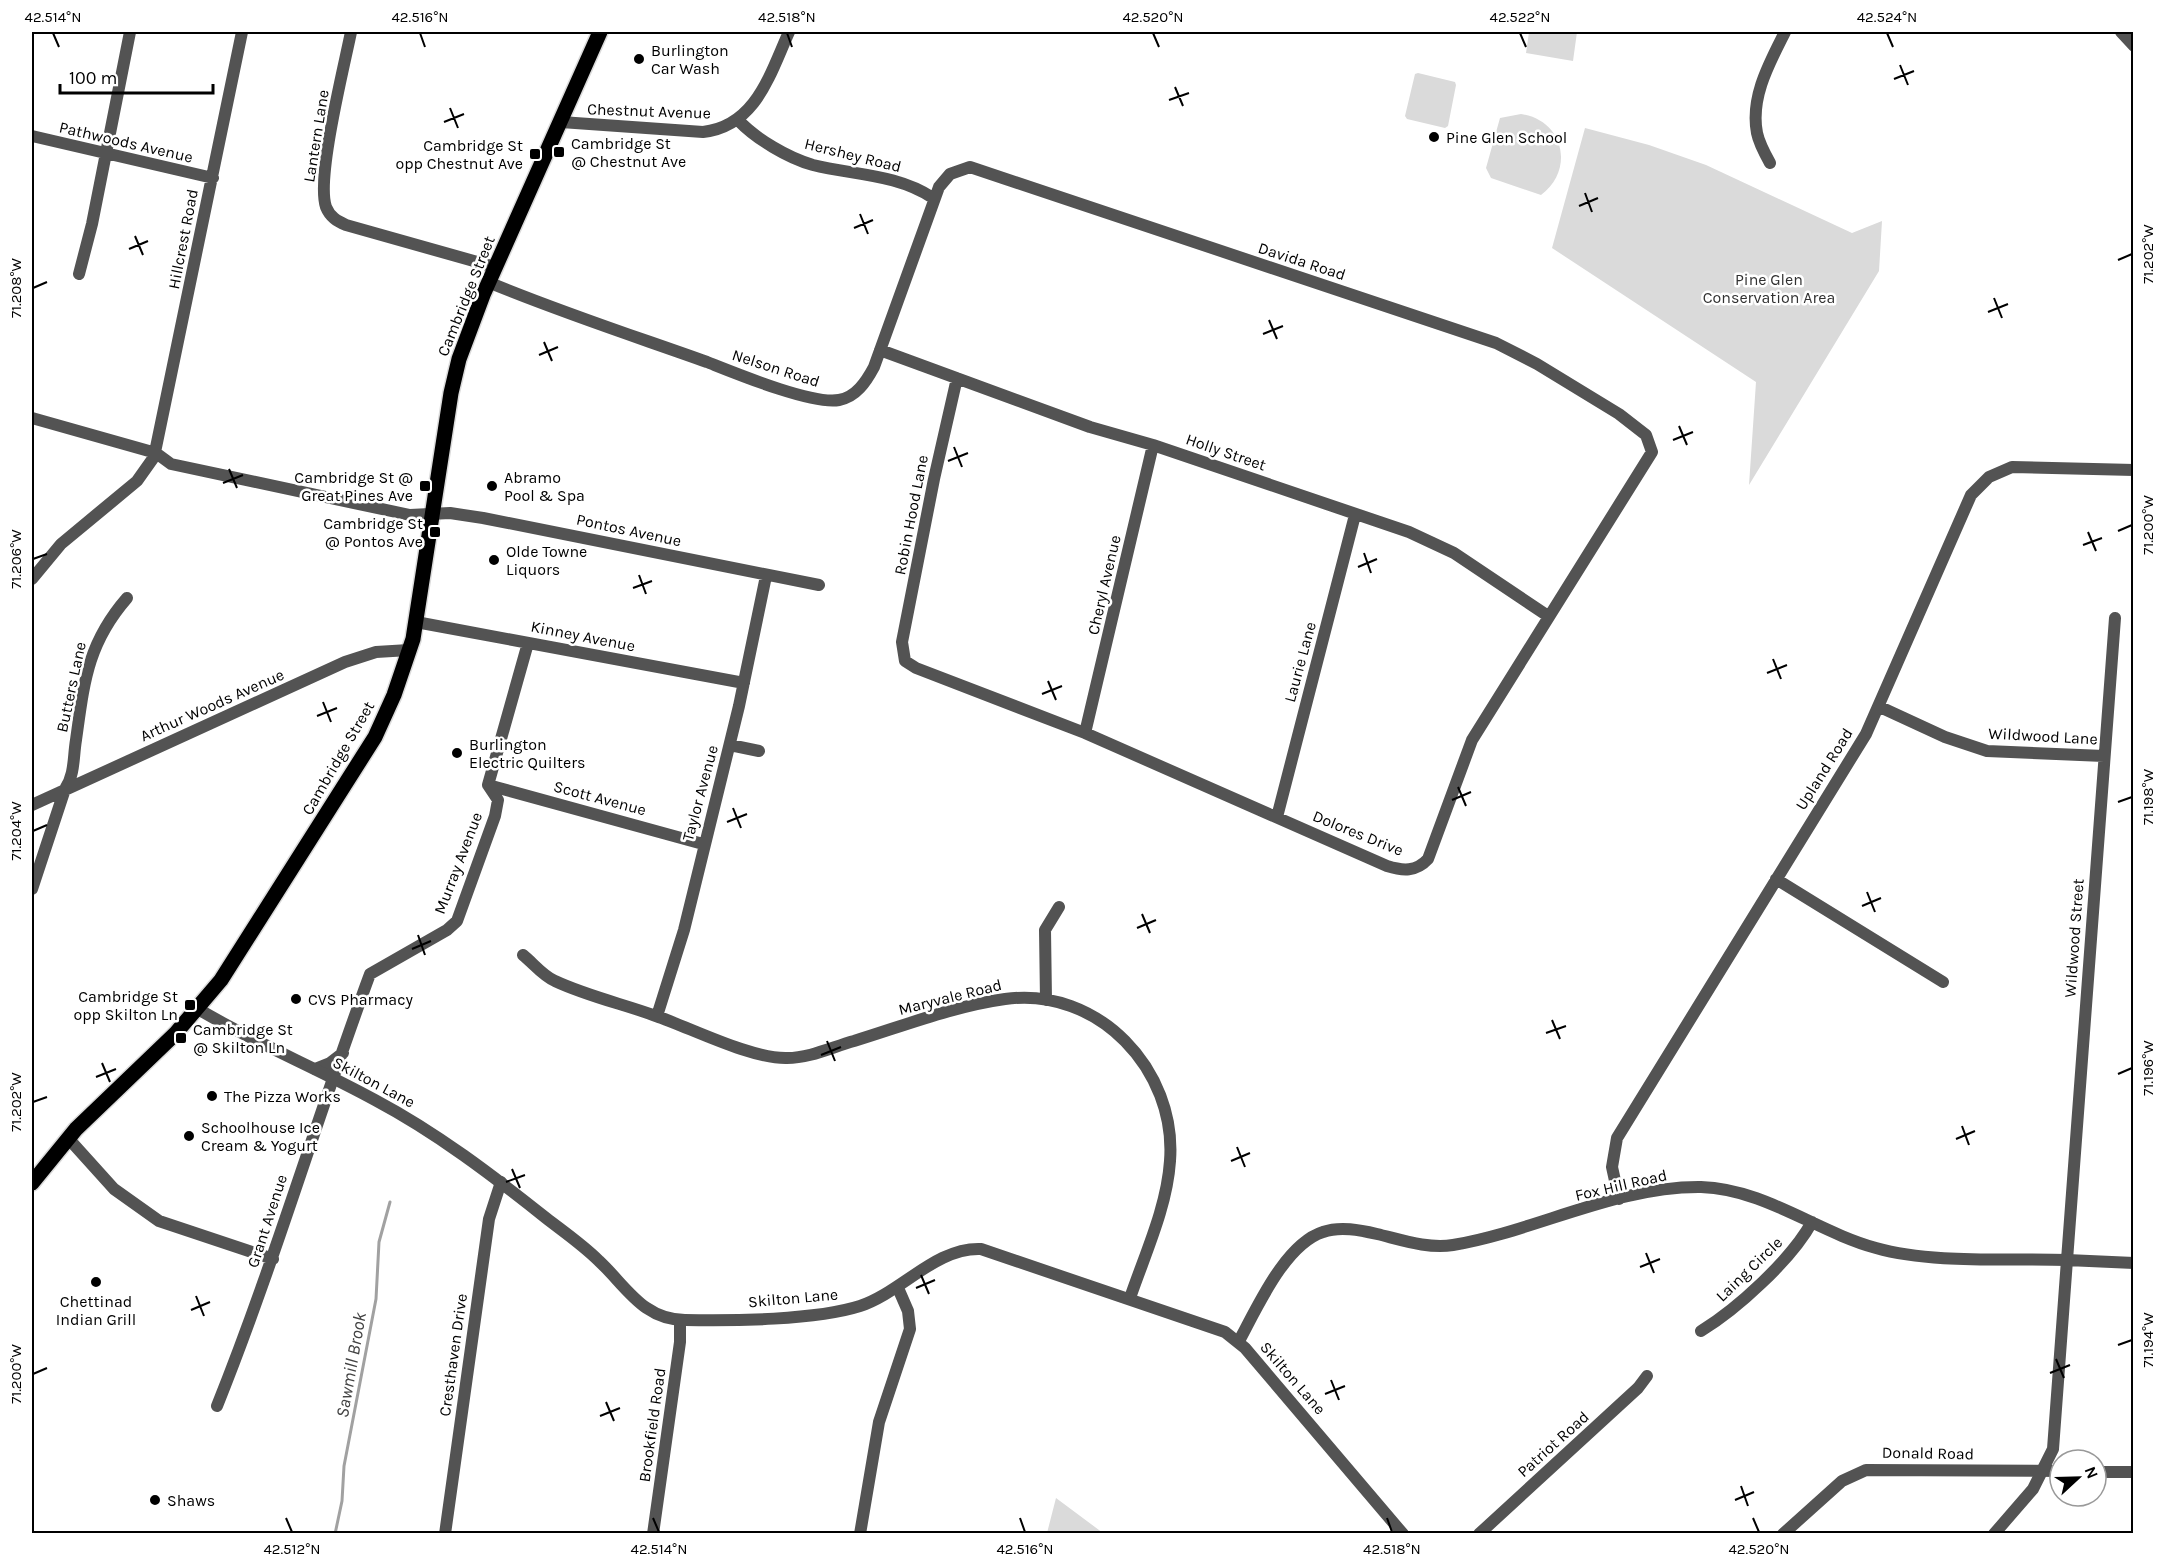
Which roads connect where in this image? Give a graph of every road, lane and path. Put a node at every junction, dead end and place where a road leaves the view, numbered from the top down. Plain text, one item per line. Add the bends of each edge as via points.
1 (130, 32) edge
2 (242, 32) edge
3 (351, 32) edge
4 (600, 32) edge
5 (789, 32) edge
6 (1785, 32) edge
7 (2121, 32) edge
8 (2133, 46) edge
9 (738, 120) junction
10 (561, 122) junction
11 (32, 136) edge
12 (106, 155) junction
13 (1770, 163) dead end
14 (213, 178) junction
15 (933, 198) junction
16 (495, 267) junction
17 (79, 274) dead end
18 (488, 282) junction
19 (880, 350) junction
20 (957, 378) junction
21 (32, 418) edge
22 (1650, 443) joint
23 (1153, 445) junction
24 (156, 453) junction
25 (2133, 470) edge
26 (433, 515) junction
27 (1355, 515) junction
28 (766, 576) junction
29 (32, 579) edge
30 (819, 585) dead end
31 (127, 598) dead end
32 (1548, 616) junction
33 (2115, 618) dead end
34 (416, 622) junction
35 (528, 643) junction
36 (409, 650) junction
37 (904, 659) joint
38 (744, 683) junction
39 (1880, 707) junction
40 (1085, 733) junction
41 (730, 746) junction
42 (759, 751) dead end
43 (2104, 756) junction
44 (488, 785) junction
45 (65, 789) junction
46 (32, 805) edge
47 (1277, 817) junction
48 (703, 844) junction
49 (1776, 879) junction
50 (32, 889) edge
51 (1059, 906) dead end
52 (523, 955) dead end
53 (1943, 982) dead end
54 (1046, 1000) junction
55 (198, 1009) junction
56 (657, 1016) junction
57 (343, 1053) junction
58 (315, 1069) junction
59 (335, 1078) junction
60 (68, 1138) junction
61 (501, 1182) junction
62 (32, 1183) edge
63 (1619, 1199) junction
64 (1812, 1222) junction
65 (273, 1259) junction
66 (2067, 1260) junction
67 (2133, 1263) edge
68 (898, 1288) junction
69 (1130, 1298) junction
70 (680, 1320) junction
71 (1701, 1331) dead end
72 (1239, 1341) junction
73 (1647, 1376) dead end
74 (217, 1406) dead end
75 (2044, 1471) junction
76 (2048, 1471) edge
77 (2108, 1472) edge
78 (2133, 1472) edge
79 (445, 1533) edge
80 (653, 1533) edge
81 (860, 1533) edge
82 (1403, 1533) edge
83 (1479, 1533) edge
84 (1783, 1533) edge
85 (1994, 1533) edge

1 - 12 street
2 - 14 street, Hillcrest Road
3 - 16 street, Lantern Lane via 325,175 324,200 328,212 346,225
4 - 10 main road, Cambridge Street
5 - 9 street, Chestnut Avenue via 762,90
6 - 13 street via 1757,104 1757,134
7 - 8 street
9 - 10 street, Chestnut Avenue via 723,129 703,132
9 - 15 street, Hershey Road via 804,162 898,183
10 - 16 main road, Cambridge Street
11 - 12 street, Pathwoods Avenue
12 - 14 street, Pathwoods Avenue
12 - 17 street
14 - 24 street, Hillcrest Road
15 - 19 street, Nelson Road
15 - 22 street, Davida Road via 950,174 964,168 977,169 1455,328 1537,364 1619,414 1640,429
16 - 18 main road, Cambridge Street
18 - 19 street, Nelson Road via 820,400 839,400 856,392 870,375
18 - 26 main road, Cambridge Street via 455,375
19 - 20 street, Holly Street
20 - 23 street, Holly Street
20 - 37 street, Robin Hood Lane via 902,642
21 - 24 street, Pontos Avenue
22 - 32 street, Dolores Drive via 1650,457
23 - 27 street, Holly Street
23 - 40 street, Cheryl Avenue
24 - 26 street, Pontos Avenue via 171,464 410,515
24 - 29 street via 137,481 62,544
25 - 39 street, Upland Road via 2018,466 2001,470 1982,482 1967,502
26 - 28 street, Pontos Avenue via 450,513 483,518
26 - 34 main road, Cambridge Street
27 - 32 street, Holly Street via 1409,532 1454,553
27 - 47 street, Laurie Lane
28 - 30 street, Pontos Avenue
28 - 38 street, Taylor Avenue
31 - 45 street, Butters Lane via 110,618 93,651 73,756 73,777
32 - 47 street, Dolores Drive via 1472,740 1431,854 1421,866 1395,868
33 - 43 street, Wildwood Street
34 - 35 street, Kinney Avenue
34 - 36 main road, Cambridge Street
35 - 38 street, Kinney Avenue
35 - 44 street
36 - 45 street, Arthur Woods Avenue via 376,652 345,663
36 - 55 main road, Cambridge Street via 394,695 367,751 226,972
37 - 40 street, Dolores Drive via 916,668
38 - 41 street, Taylor Avenue
39 - 43 street, Wildwood Lane via 1945,737 1987,751
39 - 49 street, Upland Road
40 - 47 street, Dolores Drive
41 - 42 street
41 - 48 street, Taylor Avenue
43 - 66 street, Wildwood Street
44 - 48 street, Scott Avenue
44 - 57 street, Murray Avenue via 498,800 495,816 457,921 370,974
45 - 46 street, Arthur Woods Avenue
45 - 50 street, Butters Lane
48 - 56 street, Taylor Avenue via 681,943
49 - 53 street
49 - 63 street, Upland Road via 1617,1138 1612,1167
51 - 54 street via 1046,930
52 - 56 street, Maryvale Road via 555,981
54 - 56 street, Maryvale Road via 992,1002 788,1058 759,1053
54 - 69 street, Maryvale Road via 1076,1008 1112,1029 1142,1061 1163,1101 1171,1145 1168,1175
55 - 58 street, Skilton Lane
55 - 60 main road, Cambridge Street
57 - 58 street
57 - 59 street, Murray Avenue
58 - 59 street, Skilton Lane
59 - 61 street, Skilton Lane via 417,1124
59 - 65 street, Grant Avenue via 296,1181
60 - 62 main road, Cambridge Street
60 - 65 street via 114,1189 159,1221
61 - 70 street, Skilton Lane via 593,1255 640,1305
61 - 79 street, Cresthaven Drive via 489,1219
63 - 64 street, Fox Hill Road via 1674,1188 1714,1188 1755,1197
63 - 72 street, Fox Hill Road via 1450,1245 1415,1243 1363,1231 1323,1232 1305,1241 1291,1255
64 - 66 street, Fox Hill Road via 1891,1252
64 - 71 street, Laing Circle via 1786,1257 1720,1319
65 - 74 street, Grant Avenue
66 - 67 street, Fox Hill Road
66 - 75 street, Wildwood Street via 2055,1440
68 - 69 street, Skilton Lane via 951,1254 981,1249
68 - 70 street, Skilton Lane via 866,1304 829,1313
68 - 81 street via 908,1311 910,1329 879,1422
69 - 72 street, Skilton Lane via 1225,1332
70 - 80 street, Brookfield Road
72 - 82 street, Skilton Lane
73 - 83 street, Patriot Road
75 - 76 street, Donald Road
75 - 84 street, Donald Road via 1866,1470 1842,1481
75 - 85 street, Wildwood Street via 2020,1506
77 - 78 street

